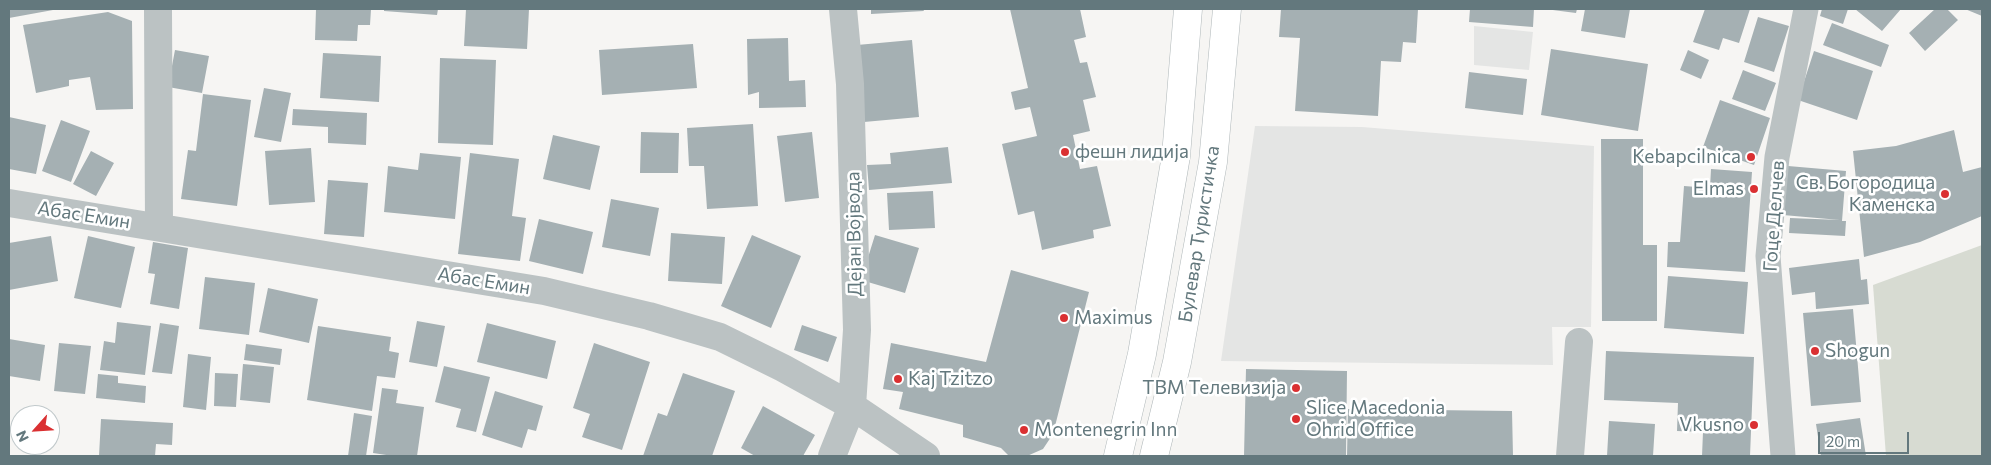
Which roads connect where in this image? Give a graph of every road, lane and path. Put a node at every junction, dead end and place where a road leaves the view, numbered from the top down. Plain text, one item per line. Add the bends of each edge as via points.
1 (158, 9) edge
2 (844, 9) edge
3 (1188, 9) edge
4 (1227, 9) edge
5 (1806, 9) edge
6 (9, 203) edge
7 (159, 226) junction
8 (1579, 342) dead end
9 (852, 406) junction
10 (1117, 455) edge
11 (832, 456) edge
12 (926, 456) edge
13 (1154, 456) edge
14 (1570, 456) edge
15 (1783, 456) edge

1 - 7 street
2 - 9 street, Дејан Војвода via 850,84 857,330
3 - 10 main road, Булевар Туристичка via 1176,156 1142,354
4 - 13 main road, Булевар Туристичка via 1207,199 1177,362
5 - 15 street, Гоце Делчев via 1777,158 1768,256
6 - 7 street, Абас Емин
7 - 9 street, Абас Емин via 215,238 544,291 650,316 720,337
8 - 14 street
9 - 11 street, Дејан Војвода
9 - 12 street, Абас Емин

